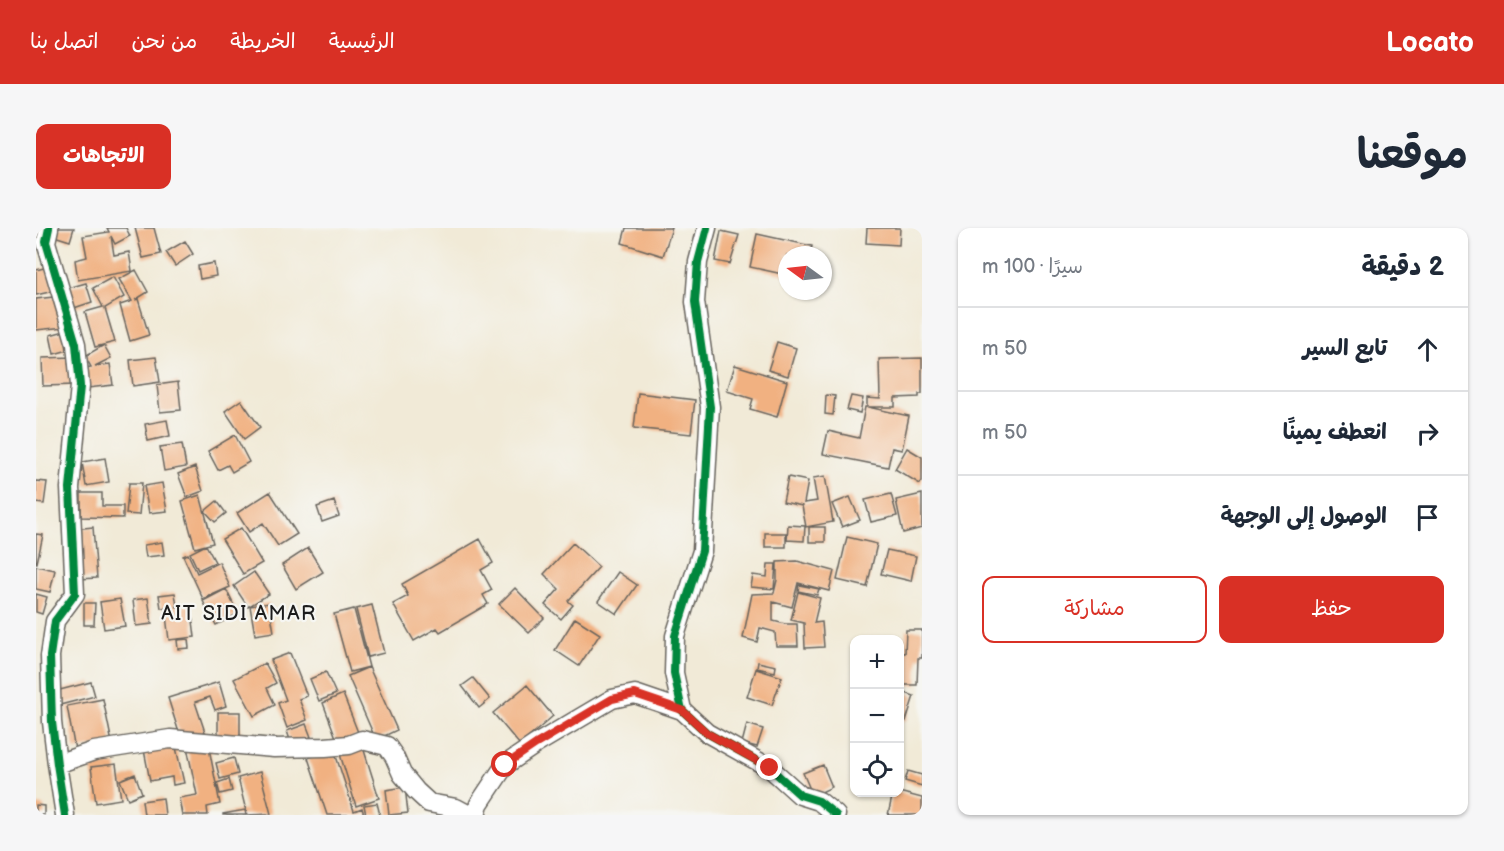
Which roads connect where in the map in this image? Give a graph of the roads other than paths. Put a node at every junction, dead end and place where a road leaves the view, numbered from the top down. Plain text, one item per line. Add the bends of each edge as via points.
1 (49, 228) edge
2 (707, 228) edge
3 (682, 710) junction
4 (57, 764) junction
5 (65, 815) edge
6 (469, 815) edge
7 (476, 815) edge
8 (836, 815) edge

1 - 4 street via 46,242 76,344 80,386 70,488 75,594 55,621 50,656
2 - 3 street via 698,262 695,302 710,407 702,550 675,636 674,673
3 - 7 street via 635,694 612,699 505,765
3 - 8 street via 707,733 770,768 800,795 819,801
4 - 5 street
4 - 6 street via 94,751 170,739 274,748 349,745 362,740 387,746 402,774 429,803

